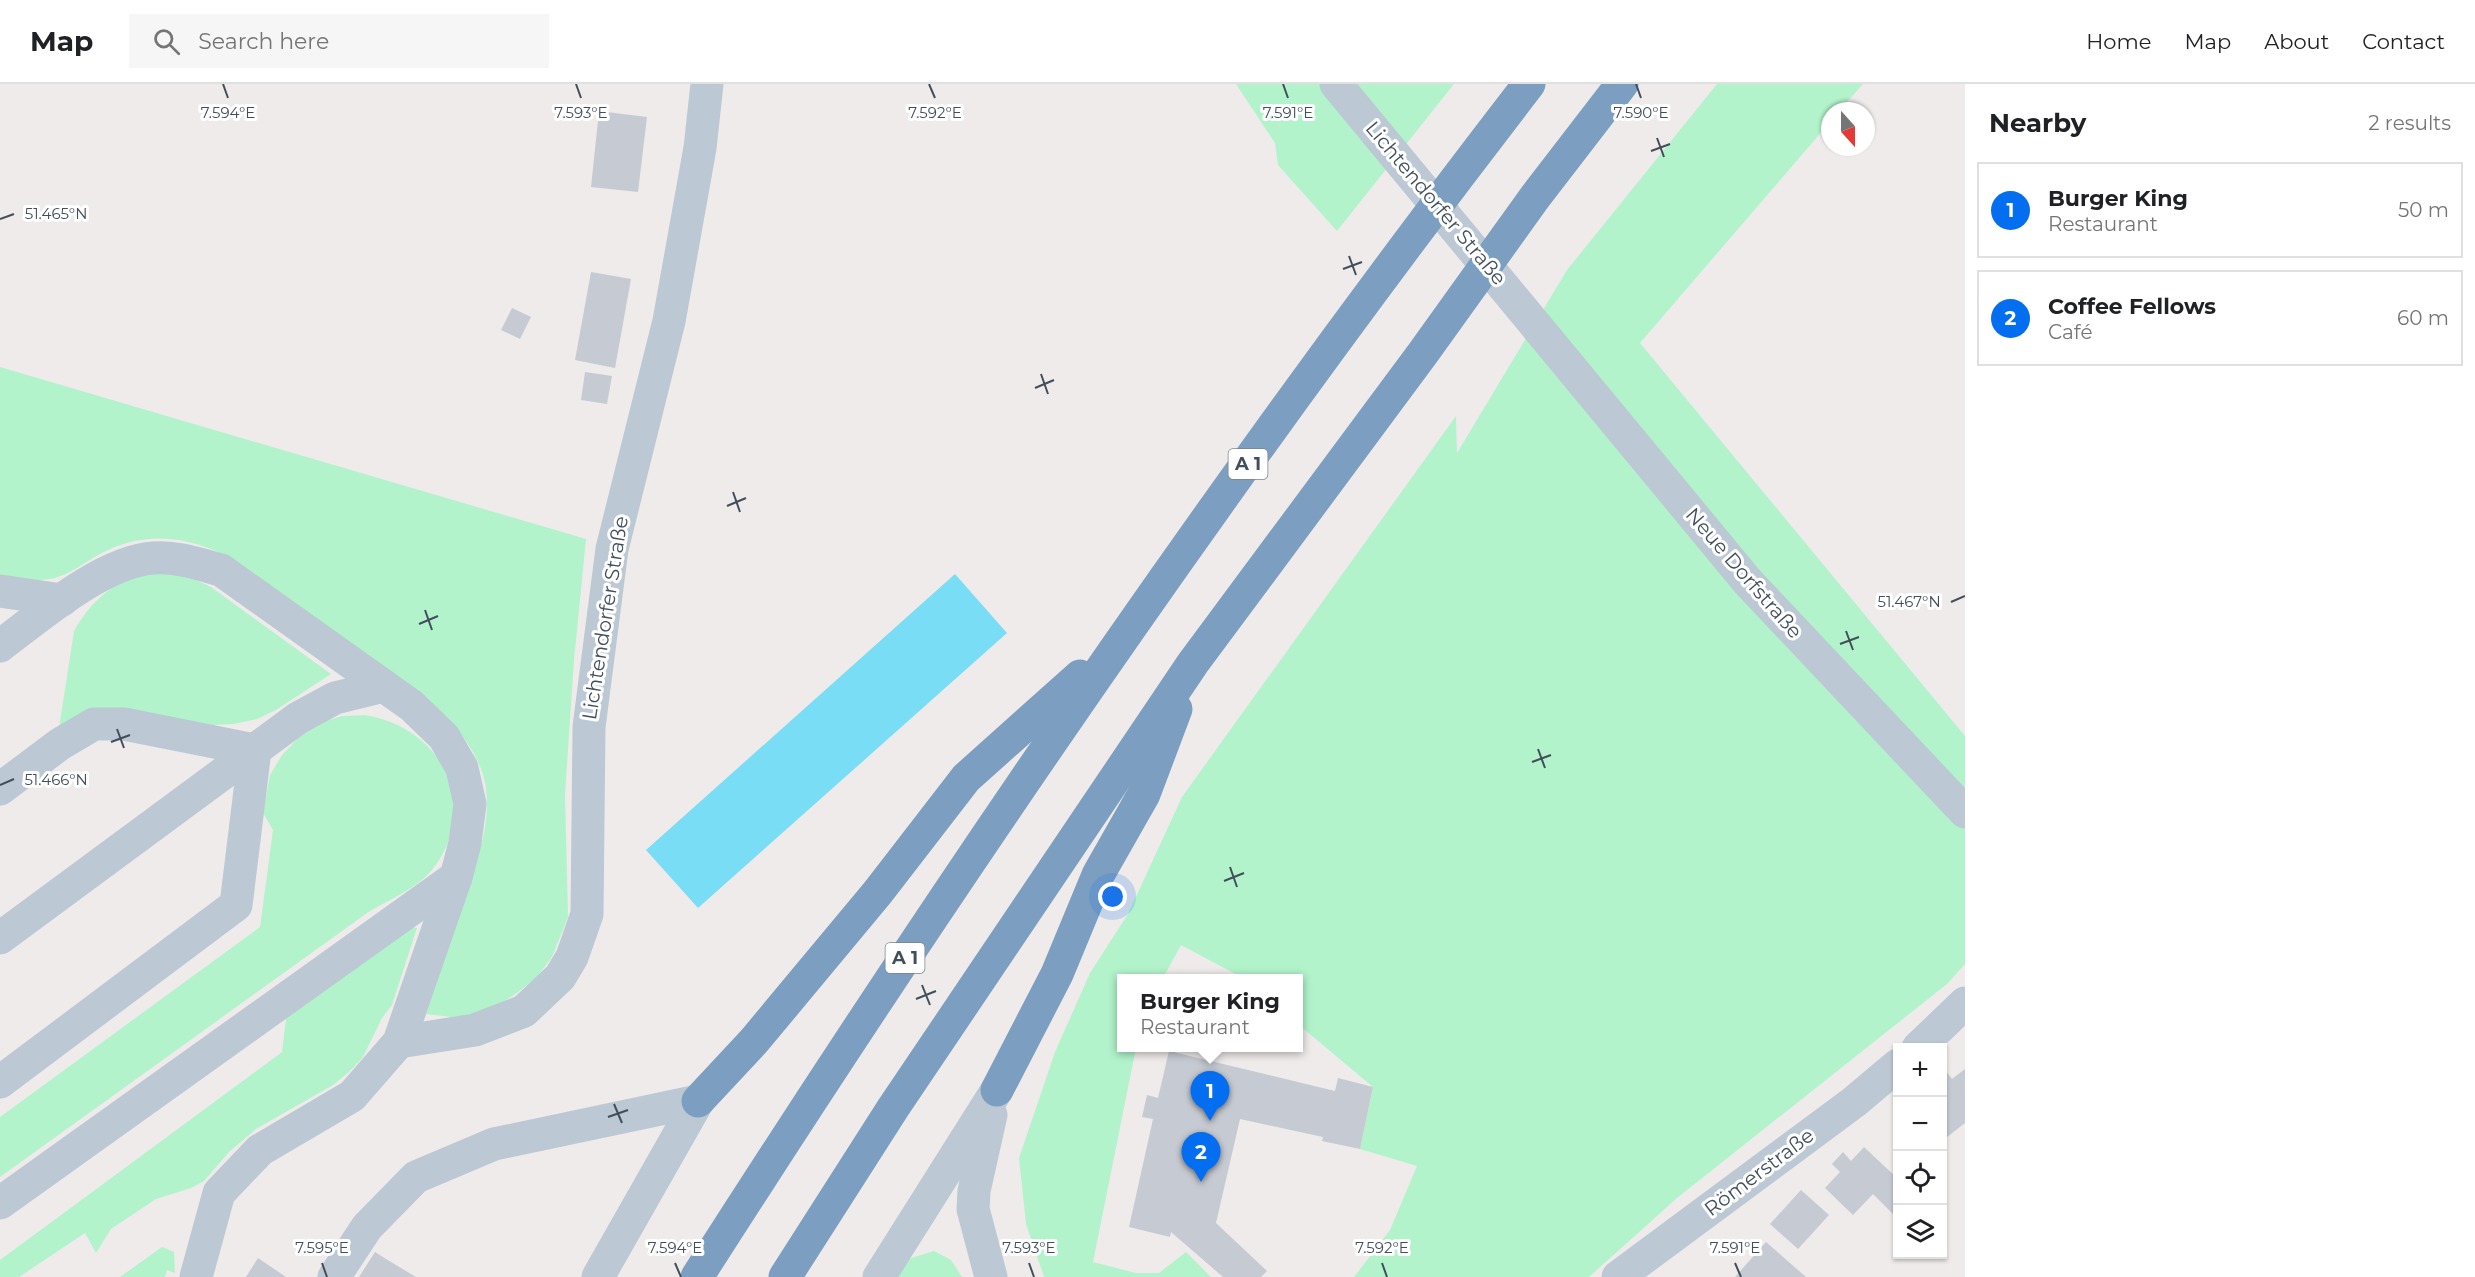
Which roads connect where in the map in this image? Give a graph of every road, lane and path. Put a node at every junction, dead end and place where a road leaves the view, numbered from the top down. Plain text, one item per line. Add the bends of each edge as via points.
1 (707, 84) edge
2 (1336, 84) edge
3 (1529, 84) edge
4 (1622, 84) edge
5 (1536, 322) joint
6 (0, 591) edge
7 (62, 600) junction
8 (1118, 643) junction
9 (0, 646) edge
10 (1193, 663) junction
11 (384, 686) junction
12 (255, 750) junction
13 (0, 789) edge
14 (1965, 812) edge
15 (456, 877) junction
16 (0, 938) edge
17 (1965, 1003) edge
18 (399, 1042) junction
19 (1922, 1043) edge
20 (1893, 1069) edge
21 (0, 1082) edge
22 (998, 1090) junction
23 (698, 1101) junction
24 (0, 1203) edge
25 (196, 1277) edge
26 (334, 1277) edge
27 (598, 1277) edge
28 (697, 1277) edge
29 (785, 1277) edge
30 (879, 1277) edge
31 (991, 1277) edge
32 (1618, 1277) edge

1 - 18 street, Lichtendorfer Straße via 700,148 669,321 612,549 588,727 587,914 572,957 560,977 524,1011 475,1030
2 - 5 street, Lichtendorfer Straße
3 - 8 highway, A 1
4 - 10 highway
5 - 14 street, Neue Dorfstraße via 1748,582
6 - 7 street
7 - 9 street
7 - 11 street via 116,567 153,558 189,561 220,570
8 - 23 highway via 966,778 871,901 754,1041
8 - 28 highway, A 1 via 832,1065
10 - 22 highway via 1144,794 1098,875 1057,974
10 - 29 highway via 899,1098
11 - 12 street via 335,698 298,718
11 - 15 street via 444,736 462,768 470,804
12 - 13 street via 124,724 94,724
12 - 16 street
12 - 21 street via 236,905
15 - 18 street
15 - 24 street
17 - 19 street
18 - 25 street via 352,1096 260,1150 219,1193
20 - 32 street, Römerstraße
22 - 30 street
22 - 31 street via 973,1209
23 - 26 street via 494,1144 416,1177 367,1227
23 - 27 street

